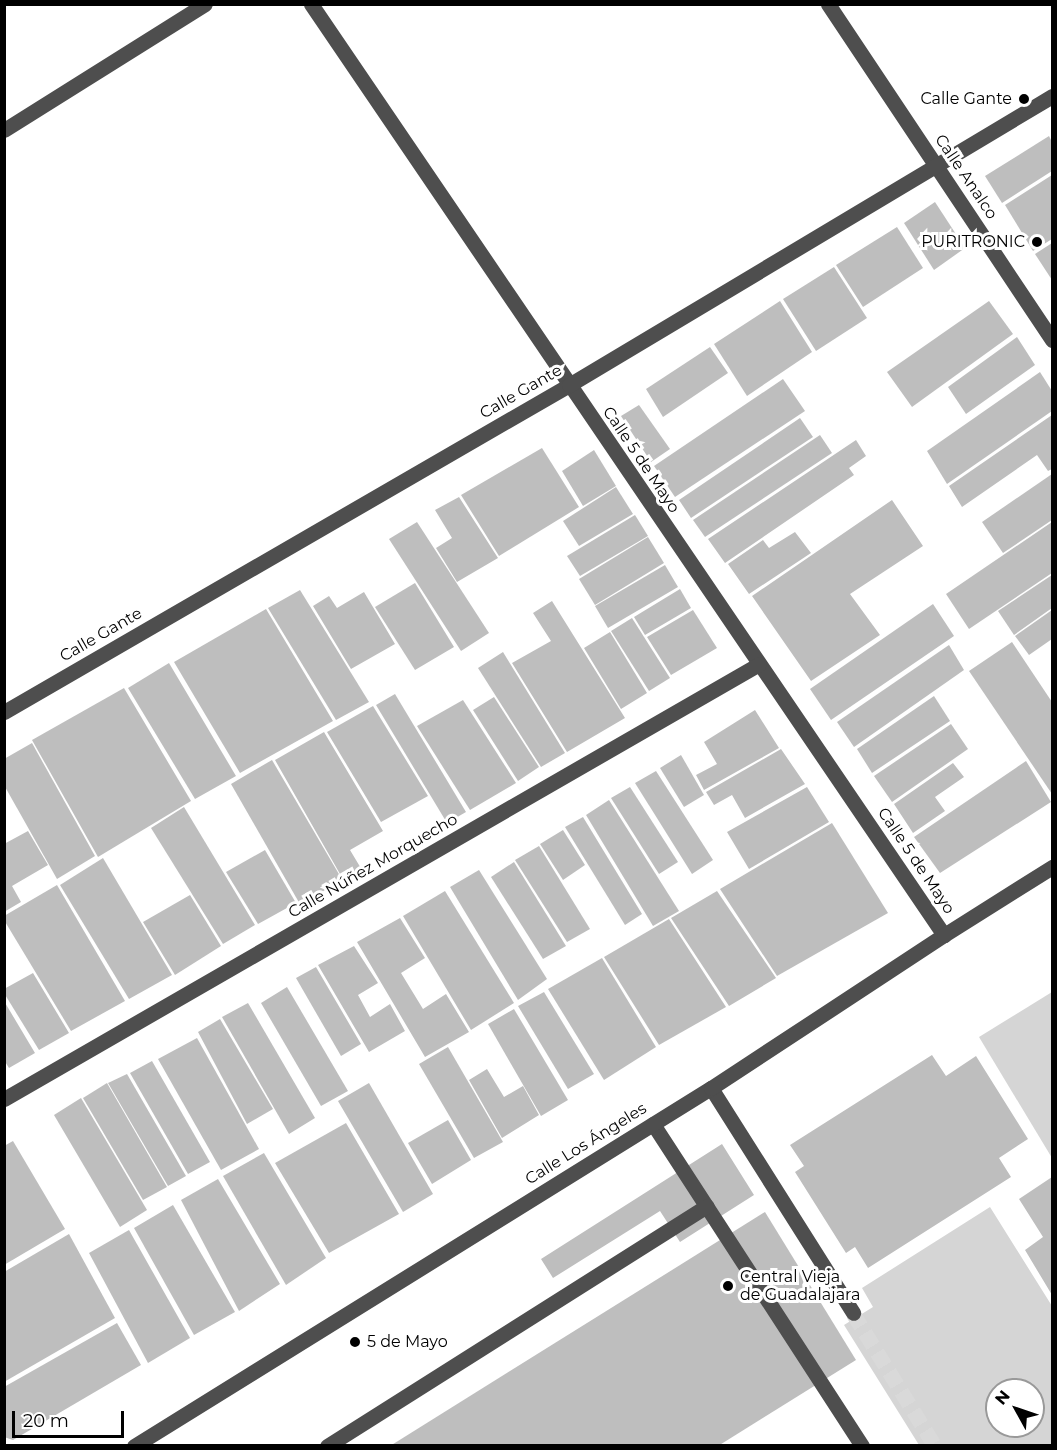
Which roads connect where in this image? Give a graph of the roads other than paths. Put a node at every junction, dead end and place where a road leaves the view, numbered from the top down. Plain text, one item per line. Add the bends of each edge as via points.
1 (205, 4) edge
2 (311, 4) edge
3 (828, 4) edge
4 (1053, 96) edge
5 (4, 129) edge
6 (937, 166) junction
7 (1053, 340) edge
8 (569, 385) junction
9 (759, 664) junction
10 (4, 712) edge
11 (1053, 867) edge
12 (944, 935) junction
13 (711, 1088) junction
14 (4, 1099) edge
15 (653, 1124) junction
16 (706, 1206) junction
17 (853, 1313) tunnel mouth
18 (135, 1446) edge
19 (327, 1446) edge
20 (862, 1446) edge

1 - 5 street
2 - 8 street, Calle 5 de Mayo
3 - 6 street, Calle Analco
4 - 6 street, Calle Gante
6 - 7 street, Calle Analco
6 - 8 street, Calle Gante
8 - 9 street, Calle 5 de Mayo
8 - 10 street, Calle Gante
9 - 12 street, Calle 5 de Mayo
9 - 14 street, Calle Núñez Morquecho
11 - 12 street, Calle Los Ángeles
12 - 13 street, Calle Los Ángeles
13 - 15 street, Calle Los Ángeles
13 - 17 street
15 - 16 street
15 - 18 street, Calle Los Ángeles
16 - 19 street
16 - 20 street

